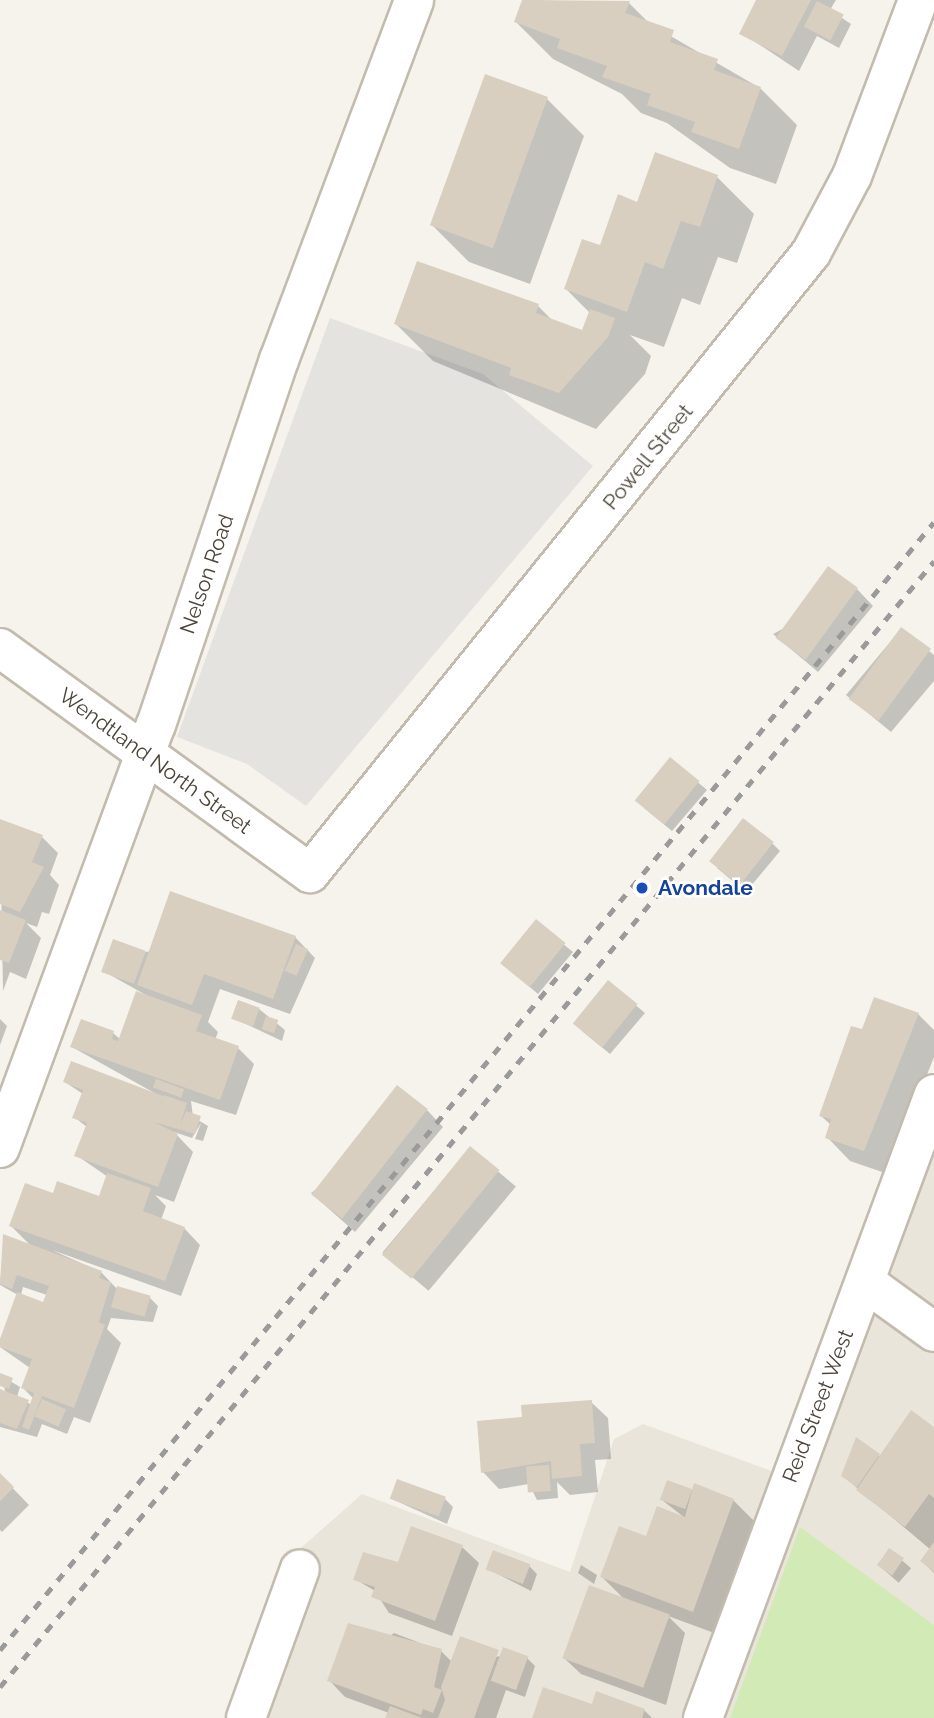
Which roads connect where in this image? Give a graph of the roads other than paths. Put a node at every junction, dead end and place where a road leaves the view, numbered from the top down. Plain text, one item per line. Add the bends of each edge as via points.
1 (414, 0) edge
2 (918, 0) edge
3 (0, 648) edge
4 (145, 755) junction
5 (310, 873) joint
6 (934, 1094) edge
7 (0, 1148) edge
8 (865, 1282) junction
9 (934, 1332) edge
10 (300, 1569) dead end
11 (246, 1718) edge
12 (703, 1718) edge

1 - 4 street, Nelson Road via 279,360
2 - 5 street, Powell Street via 852,176 811,253
3 - 4 street, Wendtland North Street
4 - 5 street, Wendtland North Street
4 - 7 street, Nelson Road
6 - 8 street, Reid Street West
8 - 9 street
8 - 12 street, Reid Street West
10 - 11 street

